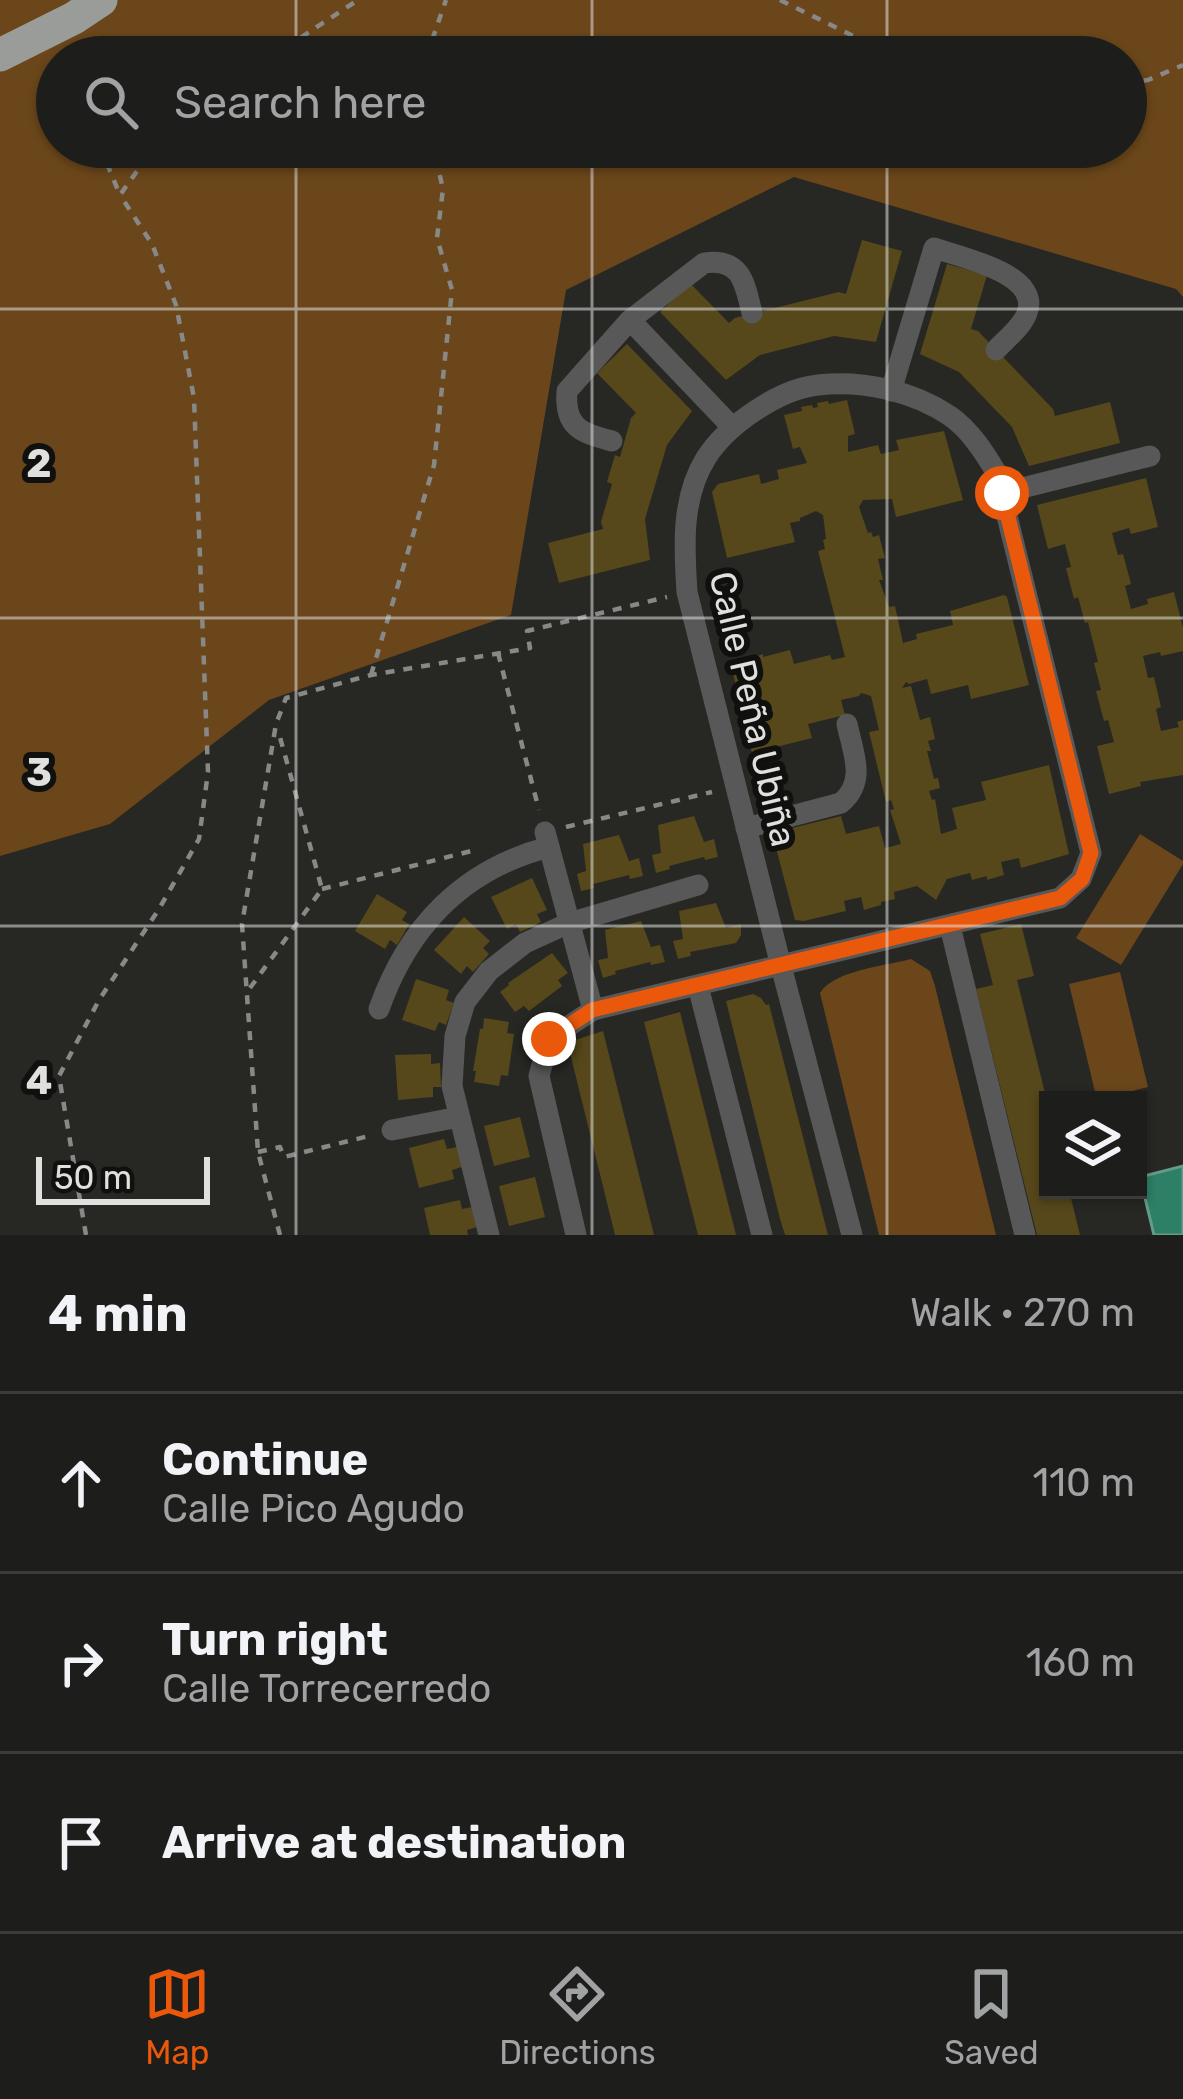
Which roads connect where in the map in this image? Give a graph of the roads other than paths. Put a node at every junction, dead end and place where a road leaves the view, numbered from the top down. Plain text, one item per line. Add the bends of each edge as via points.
1 (101, 0) edge
2 (38, 36) edge
3 (36, 37) edge
4 (0, 55) edge
5 (752, 314) dead end
6 (630, 320) junction
7 (996, 350) dead end
8 (891, 391) junction
9 (732, 427) junction
10 (612, 442) dead end
11 (1150, 456) dead end
12 (1002, 493) junction
13 (847, 724) dead end
14 (746, 827) junction
15 (698, 885) dead end
16 (569, 923) junction
17 (950, 926) junction
18 (781, 966) junction
19 (698, 986) junction
20 (380, 1009) dead end
21 (592, 1010) junction
22 (459, 1117) junction
23 (392, 1130) road end
24 (489, 1235) edge
25 (576, 1235) edge
26 (762, 1235) edge
27 (852, 1235) edge
28 (1025, 1235) edge

1 - 2 highway
3 - 4 highway
5 - 6 street via 739,273 711,262
6 - 9 street
6 - 10 street via 567,391 576,428
7 - 8 street via 1026,318 1025,288 934,248
8 - 9 street, Calle Peña Ubiña via 816,385
8 - 12 street via 953,418 983,449
9 - 14 street, Calle Peña Ubiña via 705,459 683,541 687,592
11 - 12 street
12 - 17 street via 1091,853 1082,879 1060,898
13 - 14 street via 858,773 848,797
14 - 18 street, Calle Peña Ubiña
15 - 16 street
16 - 20 street via 547,839 446,902 415,935
16 - 21 street
16 - 22 street via 489,971 465,1002 454,1036
17 - 18 street
17 - 28 street
18 - 19 street
18 - 27 street, Calle Peña Ubiña
19 - 21 street
19 - 26 street
21 - 25 street via 549,1039 539,1076
22 - 23 street
22 - 24 street

